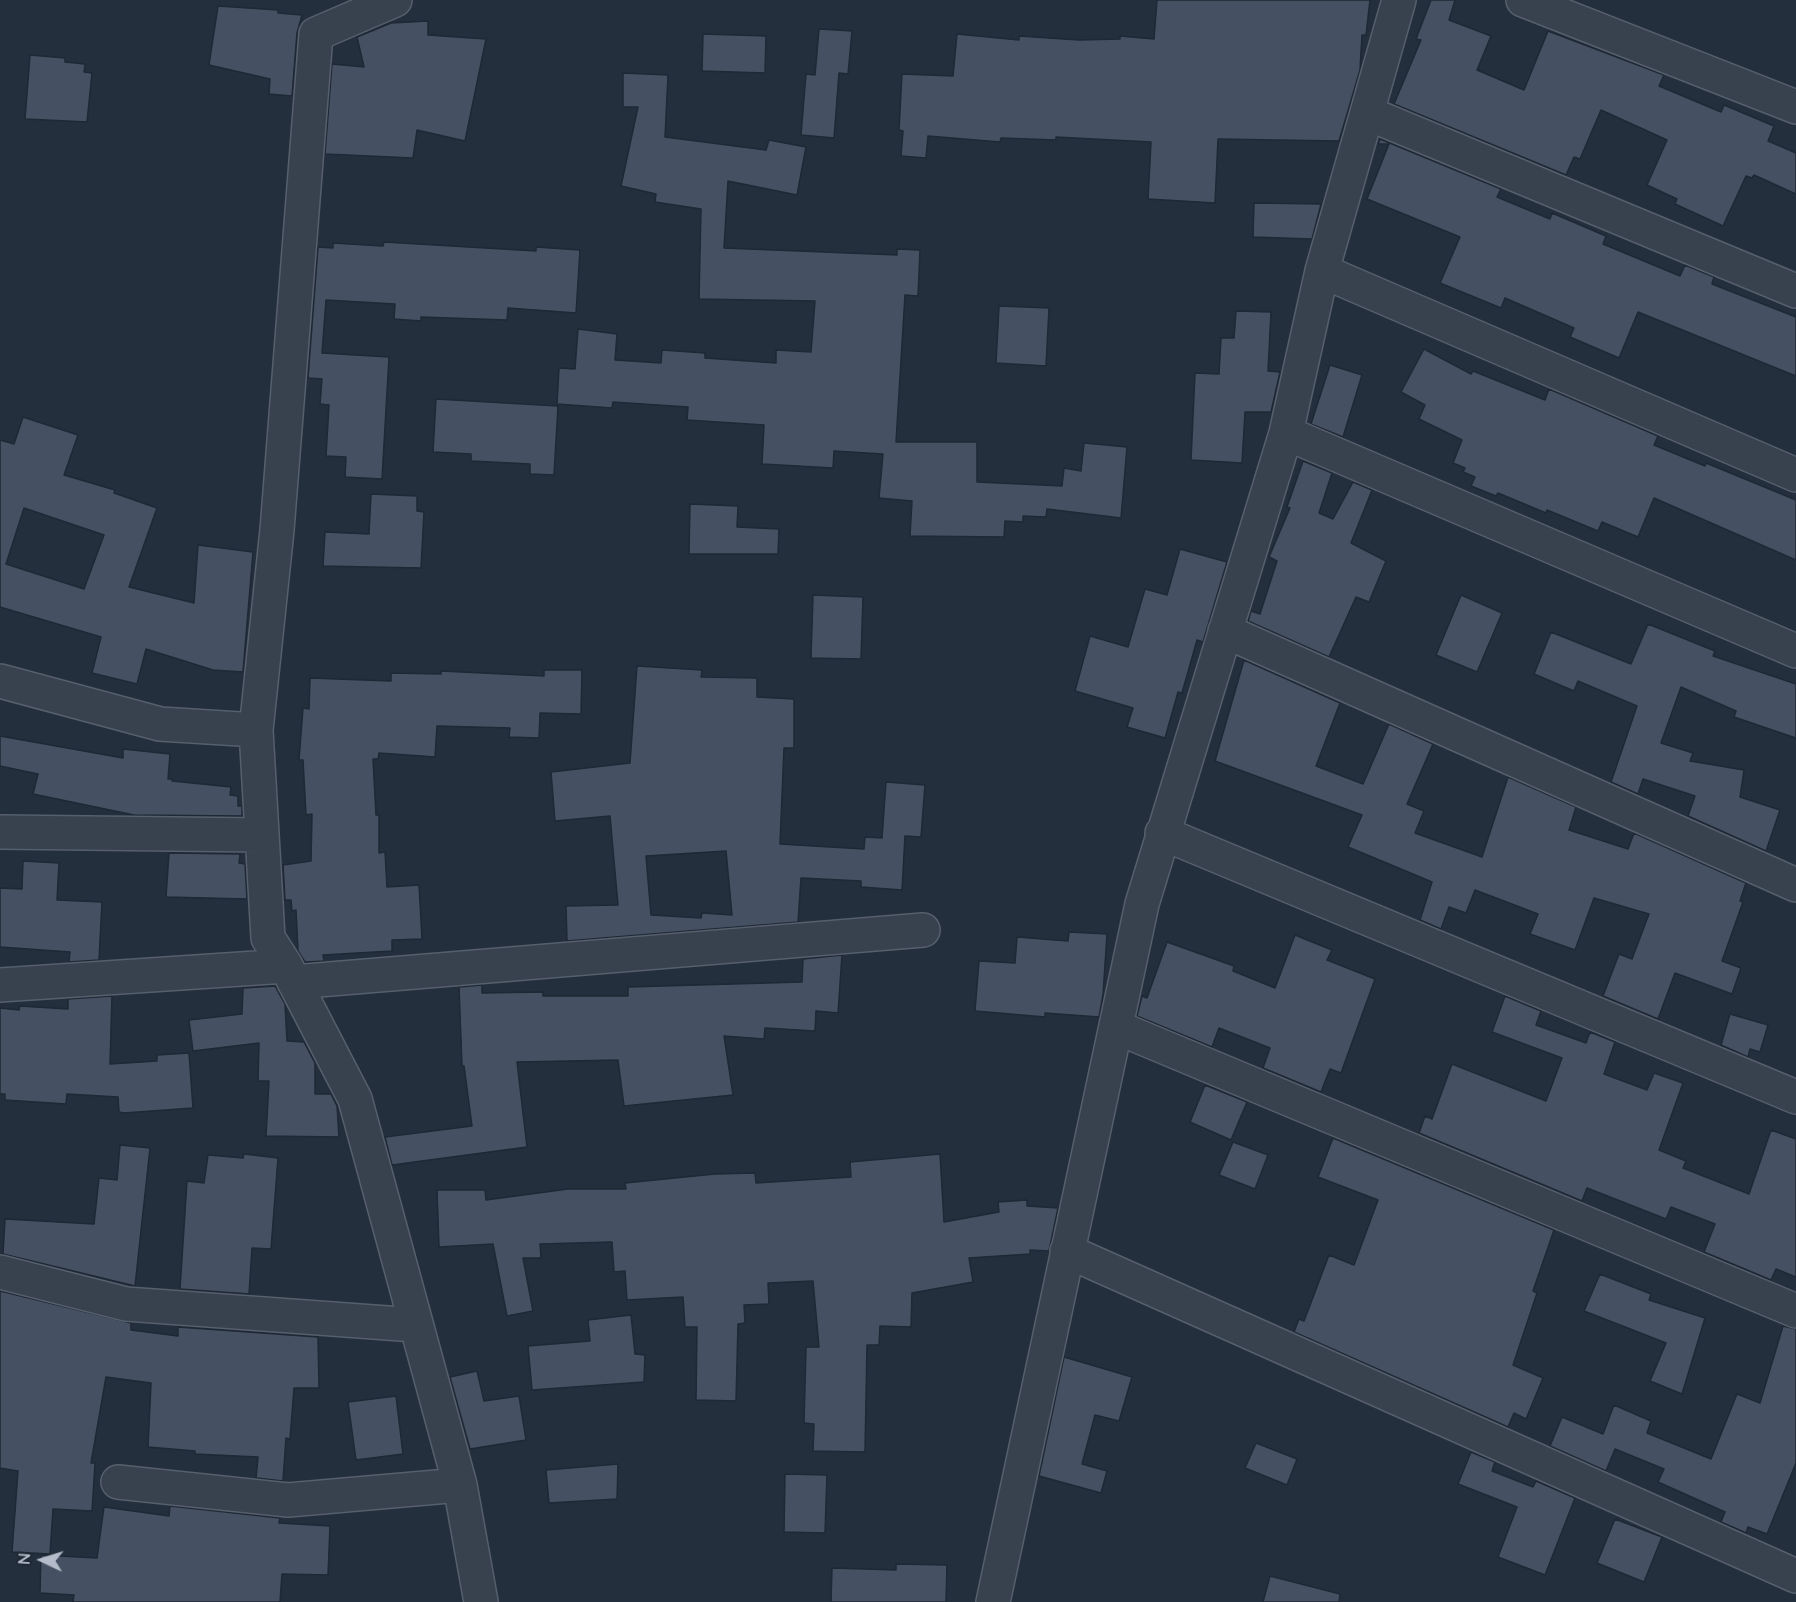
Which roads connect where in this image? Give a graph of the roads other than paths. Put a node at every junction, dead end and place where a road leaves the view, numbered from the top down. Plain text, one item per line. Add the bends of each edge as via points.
1 (395, 0) edge
2 (1399, 0) edge
3 (1523, 0) edge
4 (1796, 107) edge
5 (1367, 114) junction
6 (1322, 271) junction
7 (1796, 291) edge
8 (1286, 433) junction
9 (1796, 475) edge
10 (1226, 631) junction
11 (1796, 651) edge
12 (0, 681) edge
13 (256, 730) junction
14 (0, 832) edge
15 (1162, 833) junction
16 (262, 835) junction
17 (1796, 885) edge
18 (923, 930) dead end
19 (290, 974) junction
20 (0, 985) edge
21 (1116, 1027) junction
22 (1796, 1097) edge
23 (1067, 1251) junction
24 (0, 1272) edge
25 (1796, 1311) edge
26 (415, 1325) junction
27 (118, 1482) dead end
28 (459, 1485) junction
29 (1796, 1576) edge
30 (481, 1602) edge
31 (993, 1602) edge

1 - 13 street via 316,34 277,530
2 - 5 street
3 - 4 street
5 - 6 street
5 - 7 street
6 - 8 street
6 - 9 street
8 - 10 street
8 - 11 street
10 - 15 street
10 - 17 street
12 - 13 street via 160,724
13 - 16 street
14 - 16 street
15 - 21 street via 1142,904
15 - 22 street
16 - 19 street via 268,938
18 - 19 street
19 - 20 street
19 - 26 street via 355,1099
21 - 23 street
21 - 25 street
23 - 29 street
23 - 31 street
24 - 26 street via 126,1304
26 - 28 street
27 - 28 street via 288,1500
28 - 30 street

